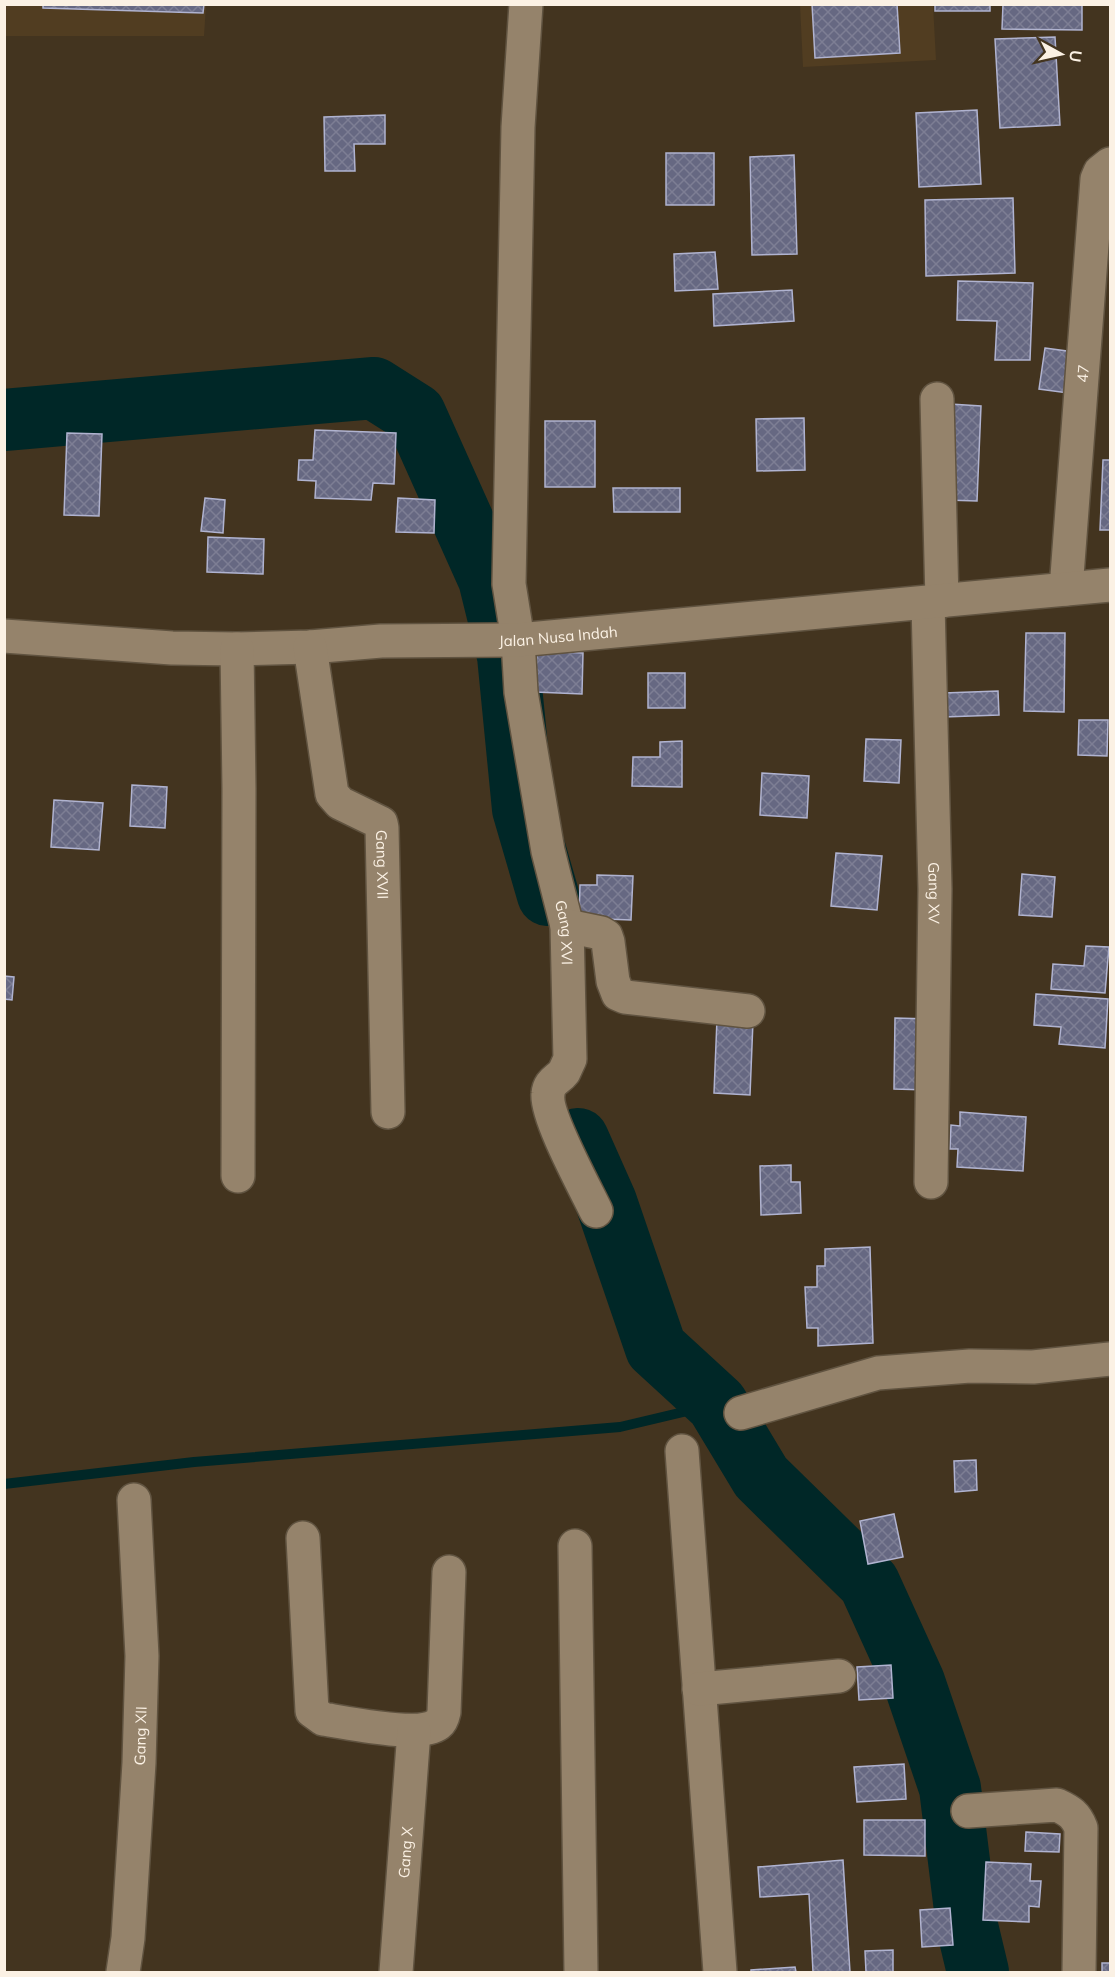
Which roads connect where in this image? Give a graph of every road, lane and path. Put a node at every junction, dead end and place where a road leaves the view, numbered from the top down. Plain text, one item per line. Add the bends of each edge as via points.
1 (526, 4) edge
2 (1110, 164) edge
3 (937, 399) dead end
4 (1110, 585) edge
5 (1066, 590) junction
6 (935, 602) junction
7 (4, 636) edge
8 (504, 641) junction
9 (310, 647) junction
10 (237, 649) junction
11 (567, 926) junction
12 (748, 1011) dead end
13 (388, 1112) dead end
14 (238, 1176) dead end
15 (931, 1182) dead end
16 (596, 1211) dead end
17 (1110, 1359) edge
18 (741, 1413) dead end
19 (682, 1451) dead end
20 (134, 1500) dead end
21 (303, 1538) dead end
22 (574, 1546) dead end
23 (449, 1572) dead end
24 (839, 1676) dead end
25 (699, 1689) junction
26 (414, 1731) junction
27 (968, 1811) dead end
28 (123, 1972) edge
29 (396, 1972) edge
30 (581, 1972) edge
31 (720, 1972) edge
32 (1079, 1972) edge

1 - 8 street, Gang XVI via 518,127 509,584
2 - 5 street, 47 via 1097,179
3 - 6 street, Gang XV
4 - 5 street, Jalan Nusa Indah
5 - 6 street, Jalan Nusa Indah
6 - 8 street, Jalan Nusa Indah
6 - 15 street, Gang XV
7 - 10 street, Jalan Nusa Indah
8 - 9 street, Jalan Nusa Indah via 381,641
8 - 11 street, Gang XVI via 519,681 548,851
9 - 10 street, Jalan Nusa Indah
9 - 13 street, Gang XVII via 332,794 340,803 381,823 382,828
10 - 14 street
11 - 12 street via 606,936 613,981 618,994 625,998
11 - 16 street, Gang XVI via 570,1059 548,1093 548,1105
17 - 18 street via 1033,1367 970,1366 878,1373
19 - 25 street
20 - 28 street, Gang XII via 142,1656 139,1763
21 - 26 street via 312,1710 323,1719
22 - 30 street
23 - 26 street via 444,1712 437,1726
24 - 25 street
25 - 31 street
26 - 29 street, Gang X
27 - 32 street via 1057,1805 1077,1817 1081,1828

